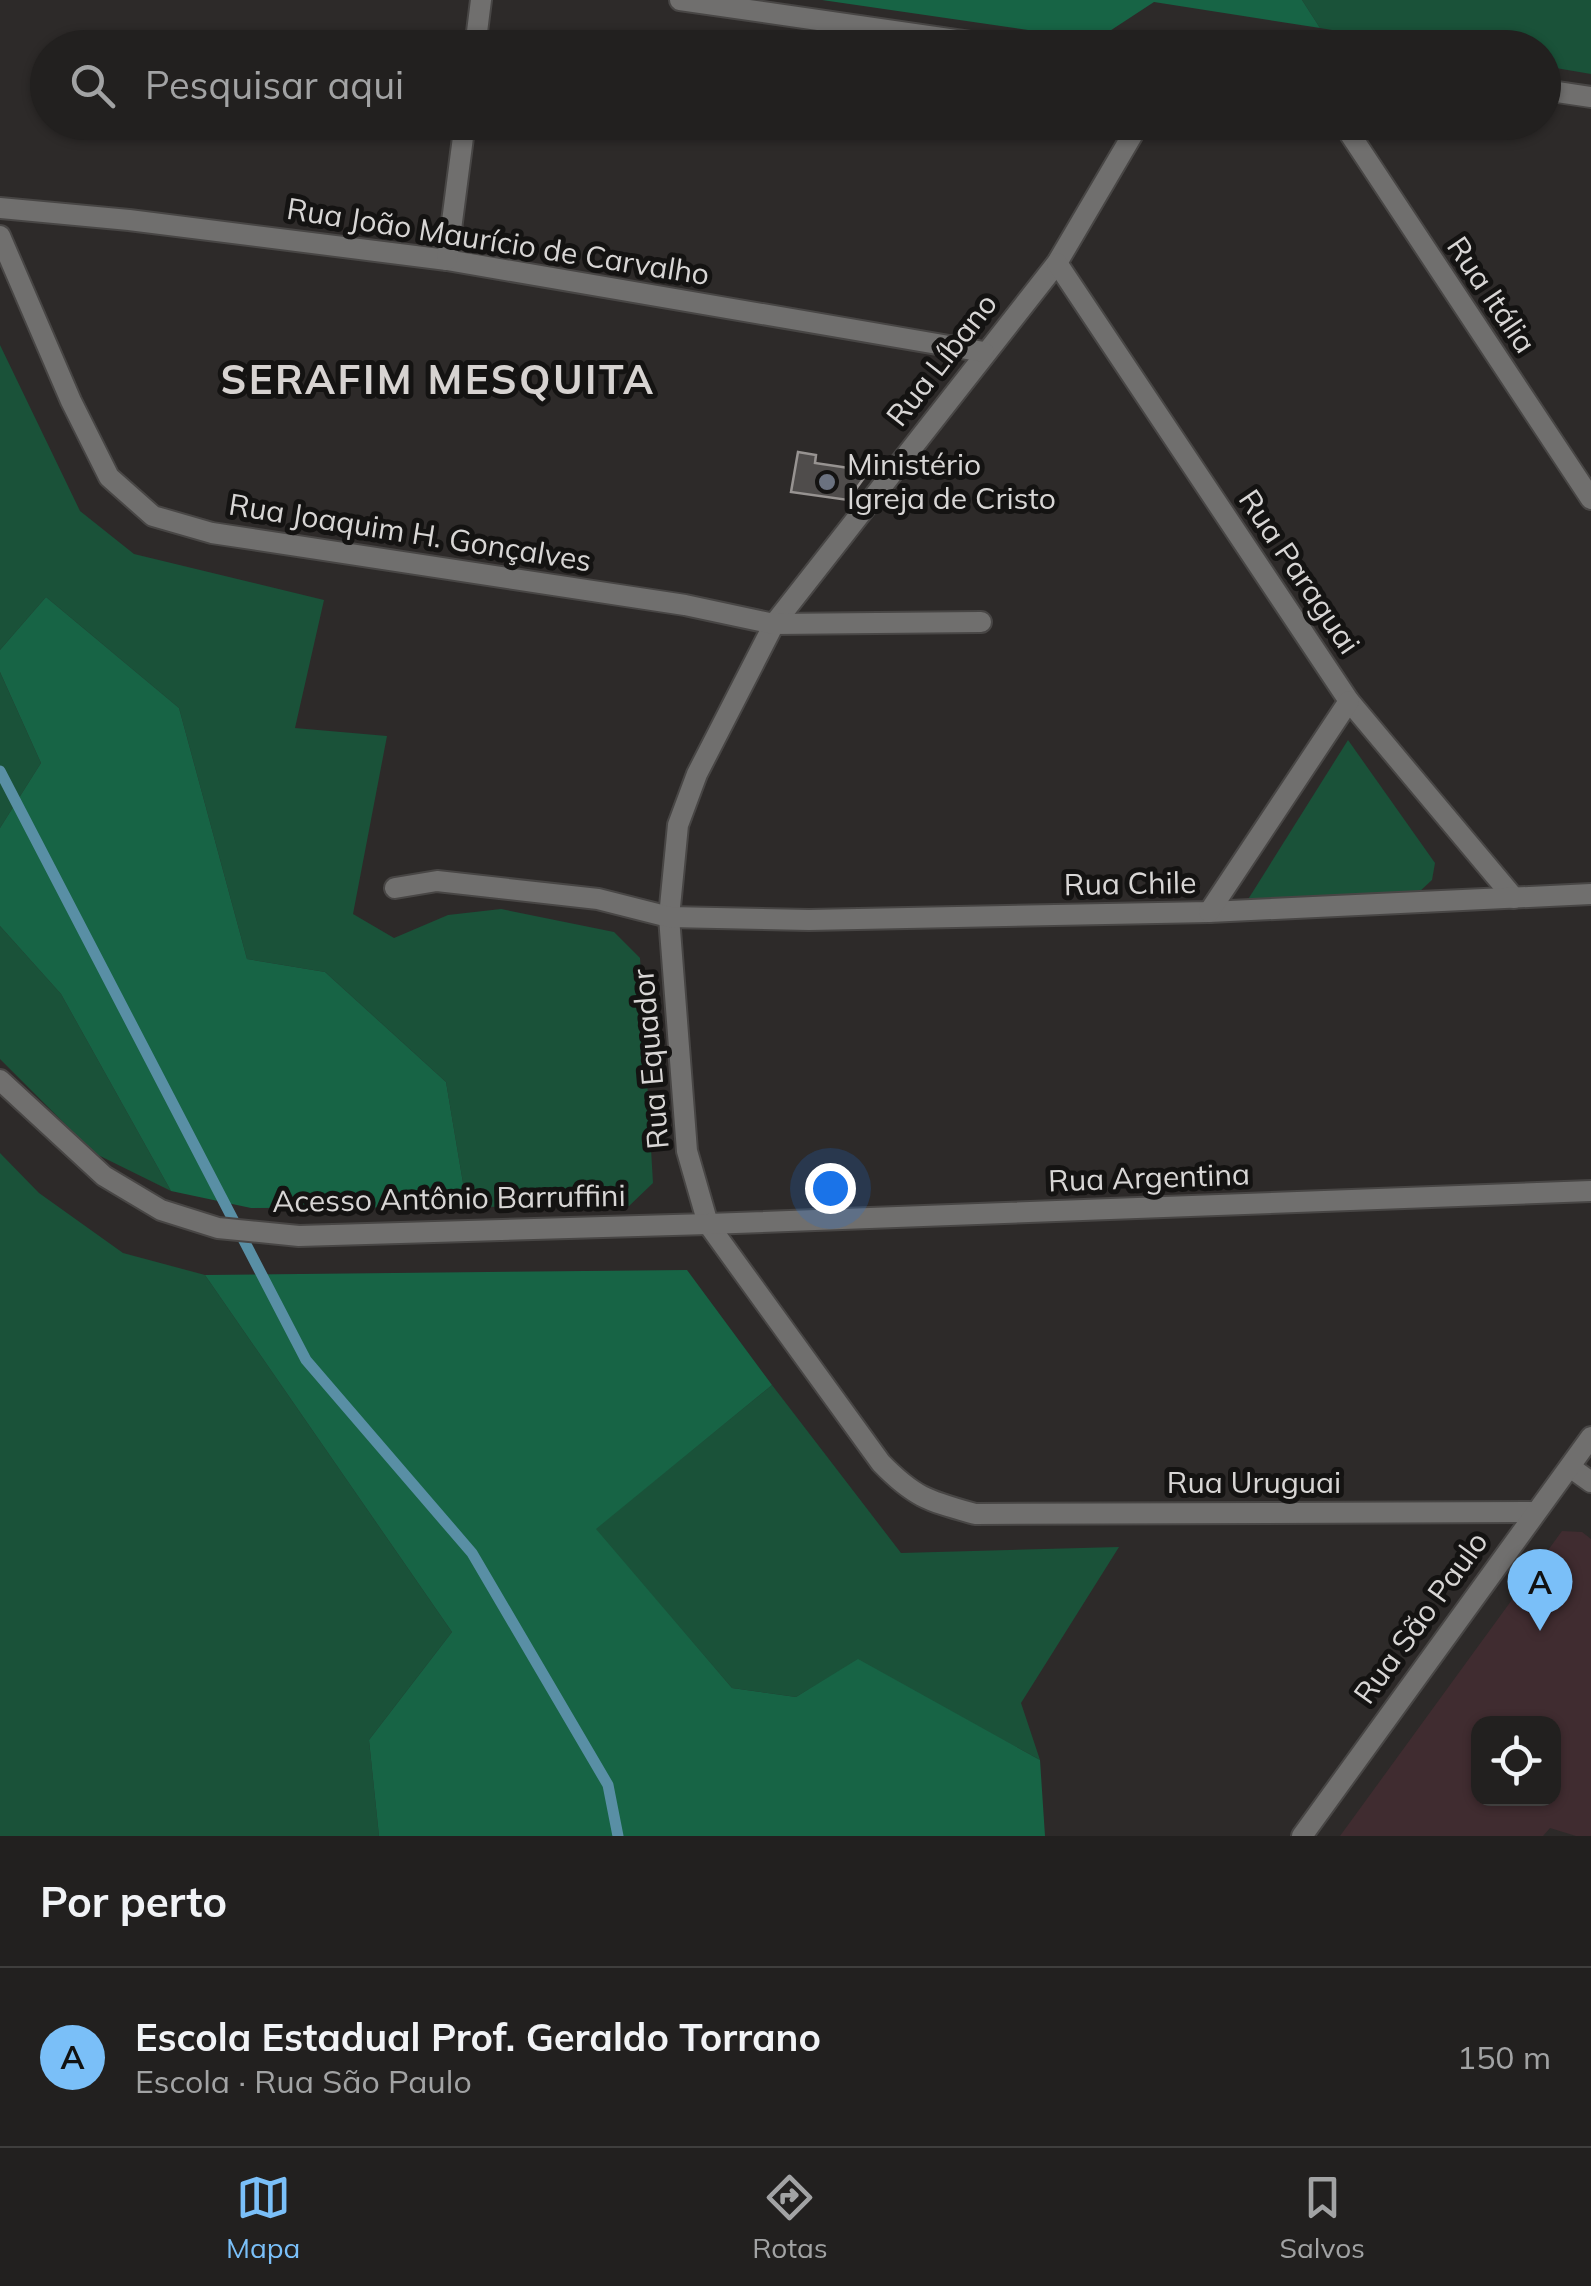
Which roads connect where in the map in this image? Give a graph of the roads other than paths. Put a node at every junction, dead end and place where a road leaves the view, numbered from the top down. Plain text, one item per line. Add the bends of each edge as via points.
1 (481, 0) edge
2 (680, 0) edge
3 (477, 30) edge
4 (887, 30) edge
5 (1561, 93) edge
6 (1591, 97) edge
7 (463, 140) edge
8 (1129, 140) edge
9 (1354, 140) edge
10 (0, 208) edge
11 (0, 236) edge
12 (447, 260) junction
13 (1057, 263) junction
14 (984, 352) junction
15 (1591, 499) edge
16 (981, 622) dead end
17 (774, 624) junction
18 (1348, 700) junction
19 (395, 888) dead end
20 (1591, 894) edge
21 (1514, 898) junction
22 (1209, 912) junction
23 (669, 918) junction
24 (0, 1080) edge
25 (1591, 1191) edge
26 (708, 1224) junction
27 (1591, 1437) edge
28 (1570, 1467) junction
29 (1591, 1482) edge
30 (1534, 1512) junction
31 (975, 1514) joint
32 (1302, 1836) edge

1 - 3 street
2 - 4 street
5 - 6 street
7 - 12 street
8 - 13 street, Rua Líbano
9 - 15 street, Rua Itália
10 - 12 street, Rua João Maurício de Carvalho
11 - 17 street, Rua Joaquim H. Gonçalves via 109,477 153,516 212,533
12 - 14 street, Rua João Maurício de Carvalho
13 - 14 street, Rua Líbano
13 - 18 street, Rua Paraguai
14 - 17 street, Rua Líbano
16 - 17 street, Rua Joaquim H. Gonçalves
17 - 23 street, Rua Equador via 678,825
18 - 21 street, Rua Paraguai
18 - 22 street
19 - 23 street, Rua Chile via 437,881 598,898
20 - 21 street, Rua Chile
21 - 22 street, Rua Chile
22 - 23 street, Rua Chile
23 - 26 street, Rua Equador via 687,1151
24 - 26 street, Acesso Antônio Barruffini via 104,1176 160,1210 218,1228 298,1236
25 - 26 street, Rua Argentina
26 - 31 street, Rua Equador via 882,1462 909,1491
27 - 28 street, Rua São Paulo
28 - 29 street
28 - 30 street, Rua São Paulo
30 - 31 street, Rua Uruguai
30 - 32 street, Rua São Paulo

